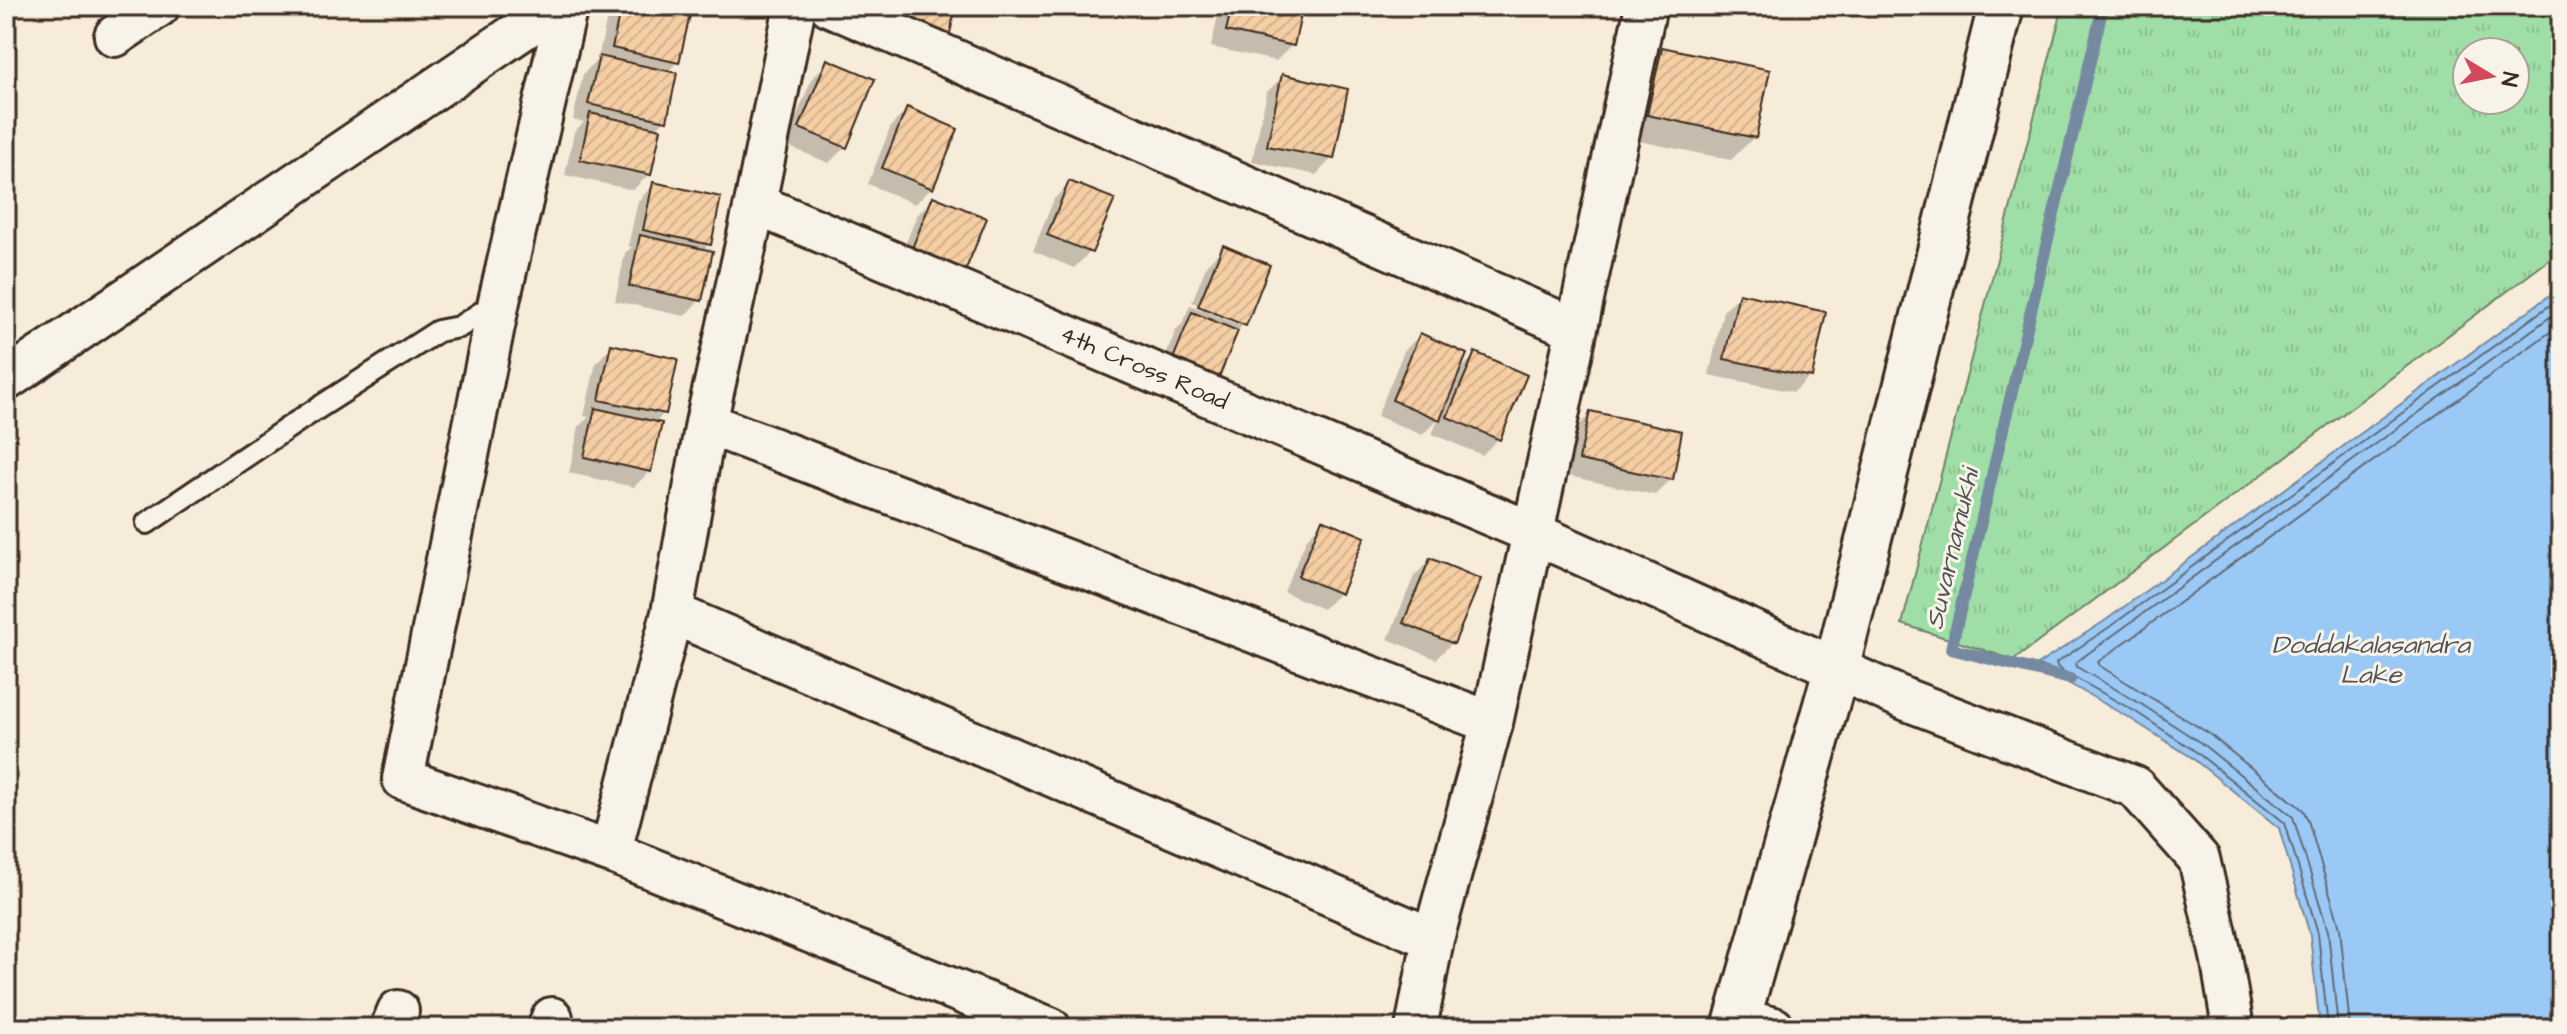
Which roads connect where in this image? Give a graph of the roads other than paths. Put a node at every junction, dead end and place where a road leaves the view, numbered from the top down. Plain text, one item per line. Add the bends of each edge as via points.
1 (159, 6) edge
2 (557, 6) edge
3 (567, 6) edge
4 (795, 6) edge
5 (830, 6) edge
6 (1646, 6) edge
7 (2001, 6) edge
8 (115, 36) dead end
9 (755, 204) junction
10 (499, 301) junction
11 (1576, 329) junction
12 (6, 380) edge
13 (706, 423) junction
14 (147, 523) dead end
15 (1533, 533) junction
16 (672, 613) junction
17 (1836, 670) junction
18 (1492, 723) junction
19 (615, 854) junction
20 (1433, 939) junction
21 (1749, 1025) edge
22 (1050, 1028) edge
23 (1416, 1028) edge
24 (2233, 1028) edge

1 - 8 street
2 - 12 street
3 - 10 street
4 - 9 street
5 - 11 street
6 - 11 street
7 - 17 street
9 - 13 street
9 - 15 street, 4th Cross Road
10 - 14 lane via 459,327 438,331
10 - 19 street via 403,779
11 - 15 street
13 - 16 street
13 - 18 street
15 - 17 street, 4th Cross Road
15 - 18 street
16 - 19 street via 612,847
16 - 20 street
17 - 21 street
17 - 24 street, 4th Cross Road via 2135,787 2199,859
18 - 20 street
19 - 22 street
20 - 23 street

